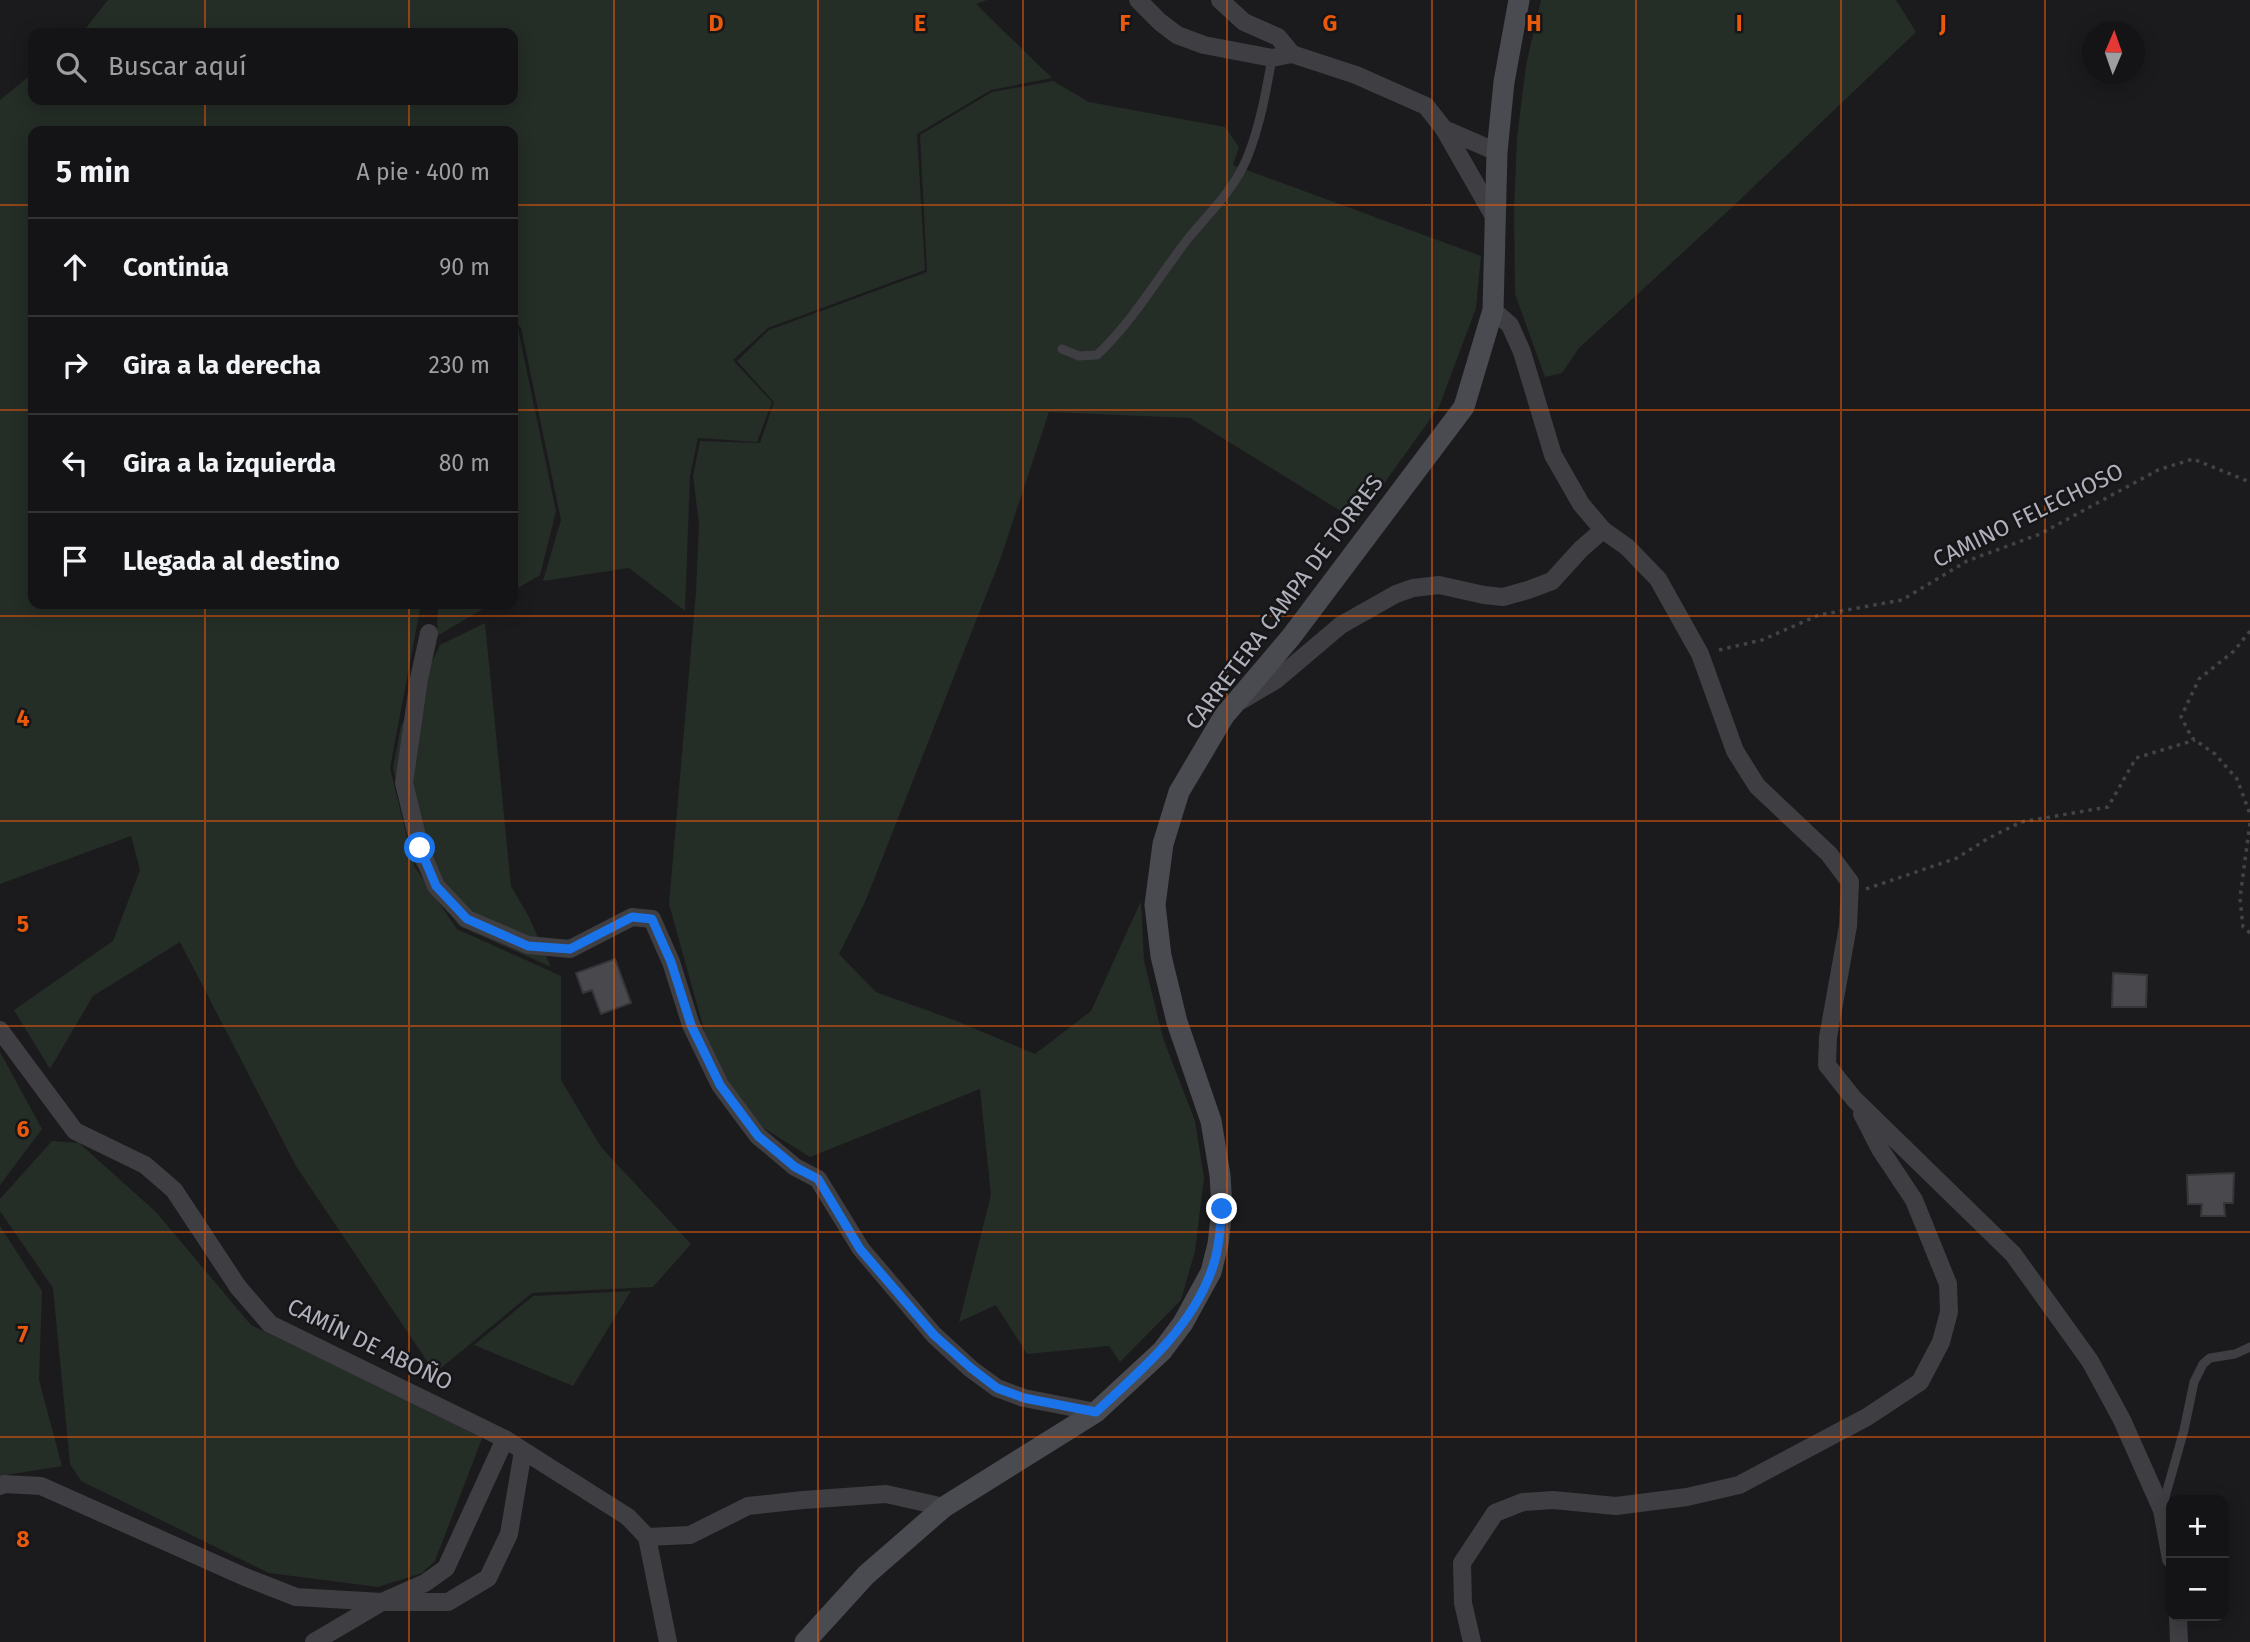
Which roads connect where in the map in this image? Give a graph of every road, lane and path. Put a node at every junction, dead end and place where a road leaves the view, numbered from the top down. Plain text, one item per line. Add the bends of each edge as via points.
1 (1138, 0) edge
2 (1220, 0) edge
3 (1520, 0) edge
4 (1292, 54) junction
5 (1272, 58) junction
6 (1444, 129) junction
7 (1497, 152) junction
8 (1496, 220) junction
9 (1493, 310) junction
10 (1062, 349) dead end
11 (2250, 482) edge
12 (1602, 530) junction
13 (2250, 631) edge
14 (429, 633) dead end
15 (1700, 654) junction
16 (1234, 704) junction
17 (2195, 740) junction
18 (2250, 814) edge
19 (2250, 823) edge
20 (1849, 895) junction
21 (2250, 933) edge
22 (0, 1030) edge
23 (1854, 1099) junction
24 (2250, 1347) edge
25 (1096, 1412) junction
26 (505, 1438) junction
27 (523, 1451) junction
28 (0, 1486) edge
29 (944, 1507) junction
30 (2162, 1510) junction
31 (647, 1537) junction
32 (2171, 1558) edge
33 (382, 1602) junction
34 (2178, 1621) edge
35 (314, 1642) edge
36 (668, 1642) edge
37 (805, 1642) edge
38 (1472, 1642) edge
39 (2179, 1642) edge

1 - 5 street via 1177,35
2 - 4 street via 1244,22 1278,37
3 - 7 street, CARRETERA CAMPA DE TORRES via 1504,82
4 - 5 street
4 - 6 street via 1356,75 1426,106
5 - 10 lane via 1247,159 1224,198 1186,241 1128,324 1097,355 1079,356
6 - 7 street
6 - 8 street
7 - 8 street, CARRETERA CAMPA DE TORRES
8 - 9 street, CARRETERA CAMPA DE TORRES
9 - 12 street via 1510,325 1522,352 1553,455
9 - 16 street, CARRETERA CAMPA DE TORRES via 1464,407
11 - 15 path, CAMINO FELECHOSO via 2193,459 2158,470 2040,534 1967,561 1902,600 1819,615 1762,640
12 - 15 street via 1627,547 1658,579
12 - 16 street via 1552,581 1528,590 1503,597 1439,585 1396,594 1341,625 1276,680
13 - 17 path via 2234,651 2199,679 2188,700 2181,717
14 - 25 street via 404,783 420,848 436,886 467,919 528,946 570,949 632,917 652,919 691,1025 720,1085 758,1136 795,1167 818,1179 860,1249 934,1335 997,1388
15 - 20 street via 1735,751 1756,786 1829,854 1850,883
16 - 25 street, CARRETERA CAMPA DE TORRES via 1179,792 1163,844 1155,905 1161,956 1177,1022 1210,1121 1220,1175 1218,1244 1211,1272 1183,1323 1162,1351
17 - 18 path via 2237,779
17 - 20 path via 2136,758 2108,807 2021,822 1957,858
19 - 21 path via 2240,898 2243,927
20 - 23 street via 1827,1065
22 - 26 street, CAMÍN DE ABOÑO via 75,1130 145,1165 173,1190 238,1287 270,1324
23 - 30 street via 2013,1254 2090,1361
23 - 38 street via 1913,1200 1948,1284 1949,1312 1941,1342 1920,1382 1867,1417 1739,1485 1616,1506 1523,1502 1495,1513 1462,1563 1463,1603
24 - 30 lane via 2203,1364 2194,1382
25 - 29 street, CARRETERA CAMPA DE TORRES
26 - 27 street, CAMÍN DE ABOÑO
26 - 33 street via 446,1568
27 - 31 street, CAMÍN DE ABOÑO via 628,1517
27 - 33 street via 509,1534 488,1578 448,1602
28 - 33 street via 41,1486 296,1597
29 - 31 street via 887,1494 748,1506 690,1535
29 - 37 street, CARRETERA CAMPA DE TORRES via 866,1575
30 - 32 street
31 - 36 street
33 - 35 street
34 - 39 street

